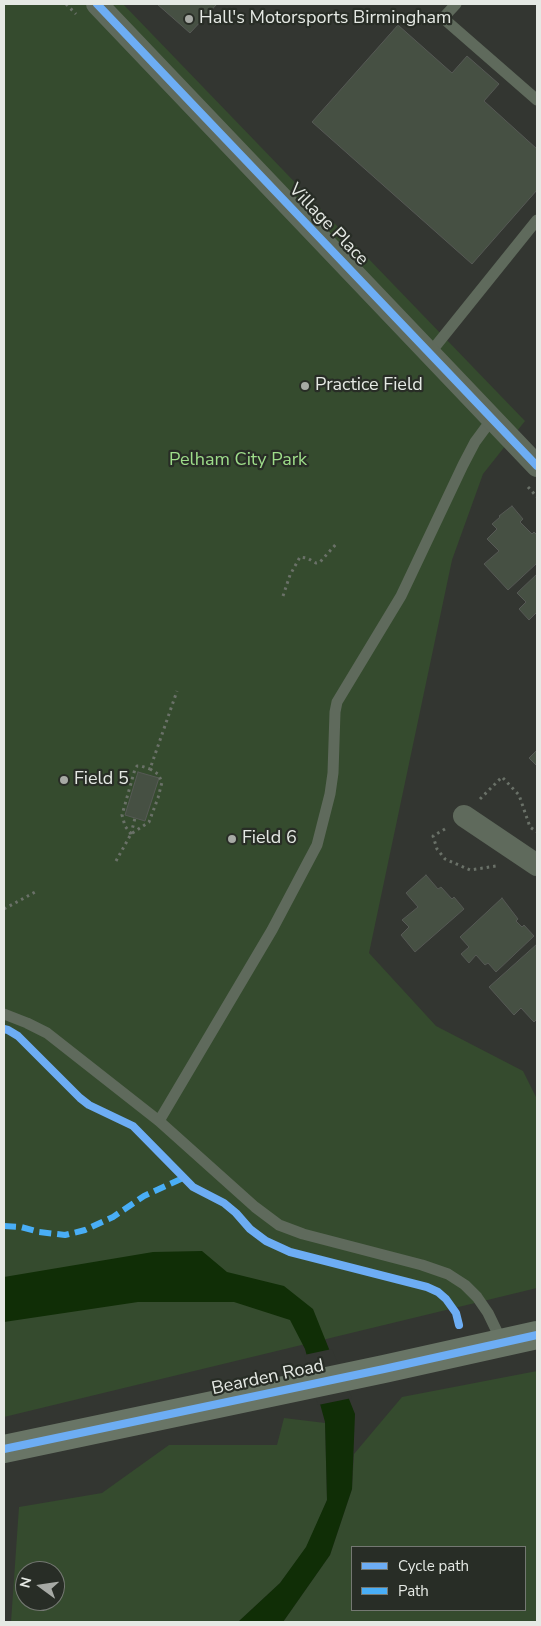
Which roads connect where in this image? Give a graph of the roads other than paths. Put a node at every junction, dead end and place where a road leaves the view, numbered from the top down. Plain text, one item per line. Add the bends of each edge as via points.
1 (97, 4) edge
2 (456, 4) edge
3 (537, 100) edge
4 (537, 220) edge
5 (430, 353) junction
6 (492, 419) junction
7 (537, 466) edge
8 (464, 816) dead end
9 (537, 865) edge
10 (4, 1014) edge
11 (159, 1121) junction
12 (537, 1335) edge
13 (502, 1342) junction
14 (4, 1449) edge

1 - 5 street, Village Place
2 - 3 lane via 443,18
4 - 5 lane
5 - 6 street, Village Place
6 - 7 street, Village Place
6 - 11 lane via 463,465 402,596 337,702 330,794 312,854 272,930
8 - 9 street
10 - 11 lane via 47,1033
11 - 13 lane via 255,1208 279,1224 303,1234 422,1264 465,1284 488,1313
12 - 13 street, Bearden Road
13 - 14 street, Bearden Road

